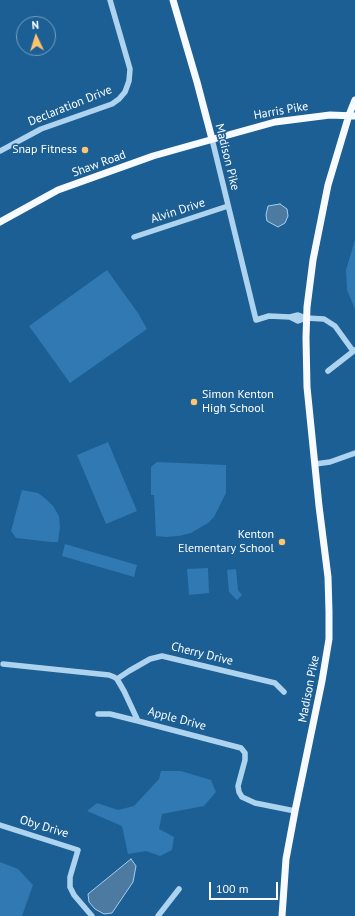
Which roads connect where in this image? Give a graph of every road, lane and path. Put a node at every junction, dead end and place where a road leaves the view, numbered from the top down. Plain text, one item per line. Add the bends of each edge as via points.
1 (110, 0) edge
2 (173, 0) edge
3 (355, 100) edge
4 (352, 116) edge
5 (212, 139) junction
6 (0, 151) edge
7 (228, 206) junction
8 (0, 222) edge
9 (134, 237) dead end
10 (306, 318) junction
11 (354, 350) edge
12 (328, 371) dead end
13 (355, 453) edge
14 (315, 464) junction
15 (2, 664) dead end
16 (117, 680) junction
17 (284, 692) dead end
18 (98, 714) dead end
19 (138, 721) junction
20 (295, 811) junction
21 (0, 825) edge
22 (179, 889) dead end
23 (92, 916) edge
24 (158, 916) edge
25 (282, 916) edge

1 - 6 street, Declaration Drive via 130,70 125,92 112,104 41,129
2 - 5 main road, Madison Pike
3 - 4 main road, Madison Pike
4 - 5 main road, Harris Pike via 300,118 275,122
4 - 10 main road, Madison Pike via 324,202
5 - 7 street, Madison Pike
5 - 8 main road, Shaw Road via 153,156 58,190
7 - 9 street, Alvin Drive
7 - 10 street, Madison Pike via 256,320 269,316 298,315
10 - 11 street via 330,322
10 - 14 main road, Madison Pike via 307,387
11 - 12 street
13 - 14 street via 330,462
14 - 20 main road, Madison Pike via 328,577 329,639
15 - 16 street via 109,675
16 - 17 street, Cherry Drive via 150,659 162,656 275,683
16 - 19 street, Apple Drive
18 - 19 street via 110,714
19 - 20 street, Apple Drive via 241,748 245,753 238,786 242,797 255,803
20 - 25 main road, Madison Pike via 286,859
21 - 23 street, Oby Drive via 78,850 70,877 70,887
22 - 24 street

